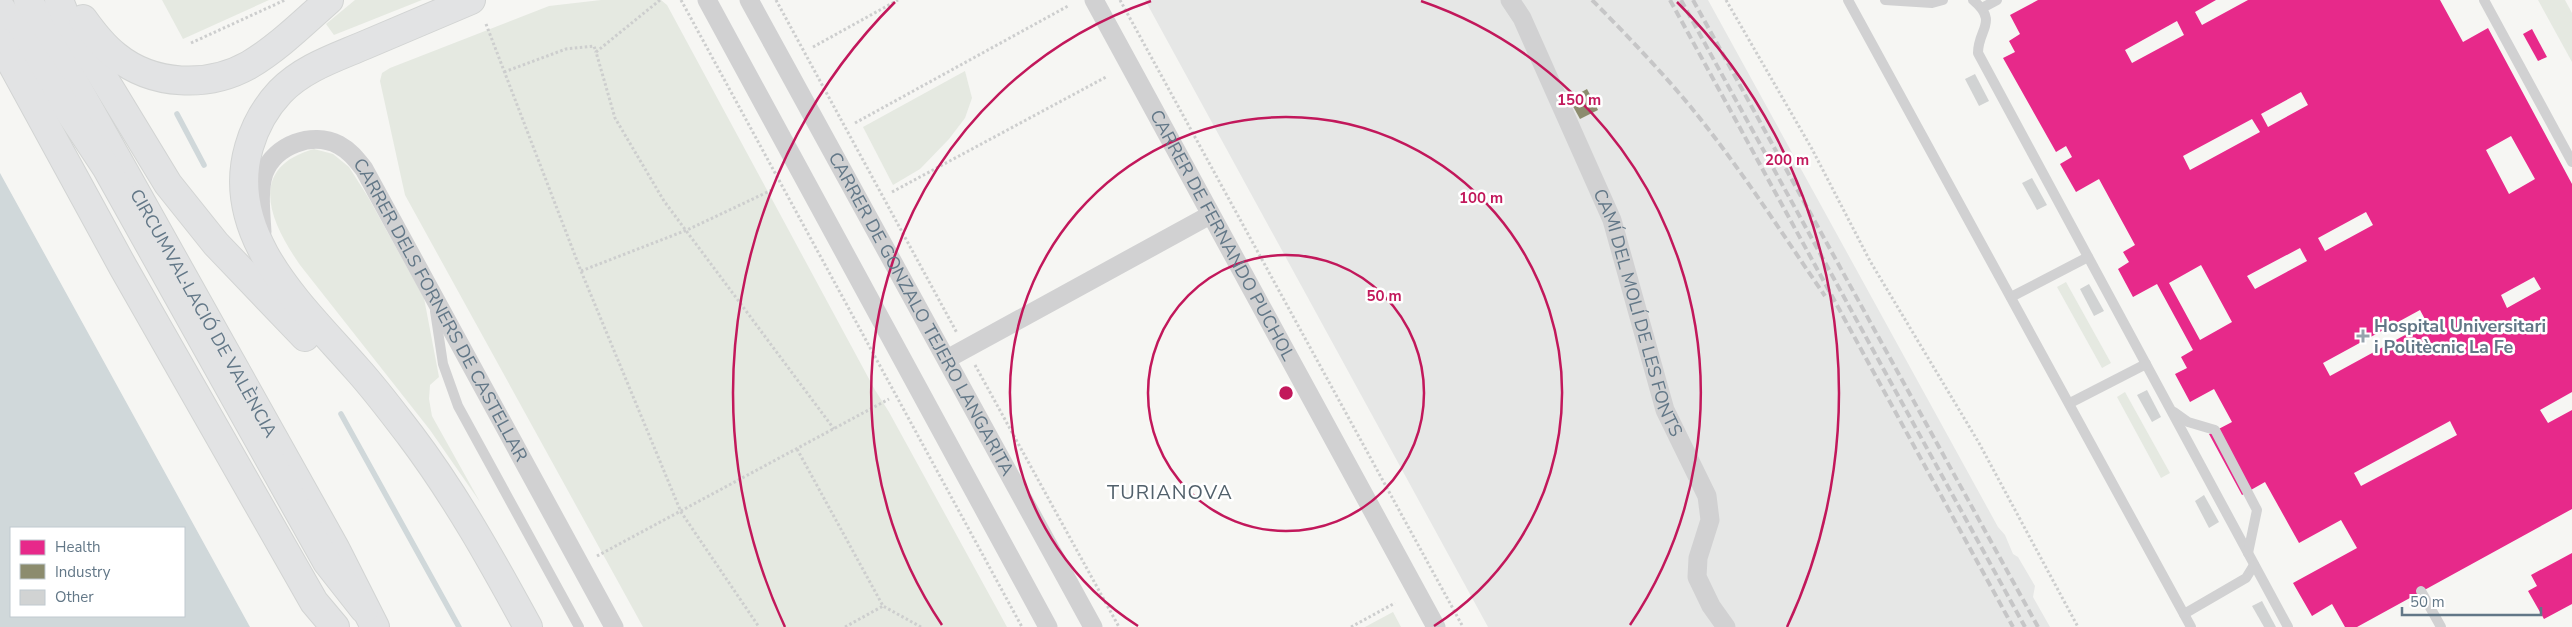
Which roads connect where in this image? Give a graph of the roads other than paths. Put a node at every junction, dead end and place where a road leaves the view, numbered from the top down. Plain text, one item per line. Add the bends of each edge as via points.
1 (28, 0) edge
2 (58, 0) edge
3 (68, 0) edge
4 (328, 0) edge
5 (471, 0) edge
6 (707, 0) edge
7 (749, 0) edge
8 (1094, 0) edge
9 (1510, 0) edge
10 (1848, 0) edge
11 (1885, 0) edge
12 (1943, 0) edge
13 (1974, 0) edge
14 (1997, 0) edge
15 (2484, 0) edge
16 (0, 7) edge
17 (1982, 8) junction
18 (0, 42) edge
19 (2572, 162) edge
20 (1210, 215) junction
21 (263, 250) junction
22 (2088, 257) junction
23 (432, 293) junction
24 (2011, 297) junction
25 (947, 359) junction
26 (2146, 364) junction
27 (2070, 403) junction
28 (2171, 410) junction
29 (458, 503) junction
30 (2248, 554) junction
31 (2254, 564) junction
32 (2421, 591) dead end
33 (314, 602) junction
34 (2184, 614) junction
35 (369, 618) edge
36 (324, 627) edge
37 (336, 627) edge
38 (528, 627) edge
39 (579, 627) edge
40 (614, 627) edge
41 (1048, 627) edge
42 (1093, 627) edge
43 (1436, 627) edge
44 (1726, 627) edge
45 (2191, 627) edge
46 (2288, 627) edge
47 (2441, 627) edge

1 - 35 highway, CIRCUMVAL·LACIÓ DE VALÈNCIA via 336,548
2 - 29 highway via 145,149 194,218 364,400 430,482
3 - 4 highway via 99,41 116,57 159,78 182,81 206,80 249,65
5 - 21 highway via 312,68 293,80 270,103 253,132 243,180 251,227
6 - 41 street
7 - 25 street, CARRER DE GONZALO TEJERO LANGARITA
8 - 20 street, CARRER DE FERNANDO PUCHOL
9 - 44 street, CAMÍ DEL MOLÍ DE LES FONTS via 1526,27 1612,220 1665,410 1707,496 1710,520 1698,558 1698,577 1711,606
10 - 24 lane
11 - 12 lane via 1932,3
13 - 17 lane
14 - 17 lane
15 - 19 lane
16 - 35 highway via 106,167 327,562
17 - 22 lane via 1987,20 1978,53
18 - 33 highway via 123,267
20 - 25 street
20 - 43 street, CARRER DE FERNANDO PUCHOL
21 - 23 street, CARRER DELS FORNERS DE CASTELLAR via 260,198 264,174 271,161 282,150 299,142 311,139 330,142 352,153 364,169
21 - 29 highway via 298,303 365,378
22 - 24 lane
22 - 26 lane
23 - 39 lane via 443,364 458,406
23 - 40 street, CARRER DELS FORNERS DE CASTELLAR
24 - 27 lane
25 - 42 street, CARRER DE GONZALO TEJERO LANGARITA
26 - 27 lane
26 - 28 lane
27 - 34 lane
28 - 30 lane
28 - 30 lane via 2188,422 2215,430 2254,502 2256,520
29 - 38 highway
30 - 31 lane
31 - 34 lane via 2246,578
31 - 46 lane
32 - 47 lane
33 - 36 highway
33 - 37 highway
34 - 45 lane

